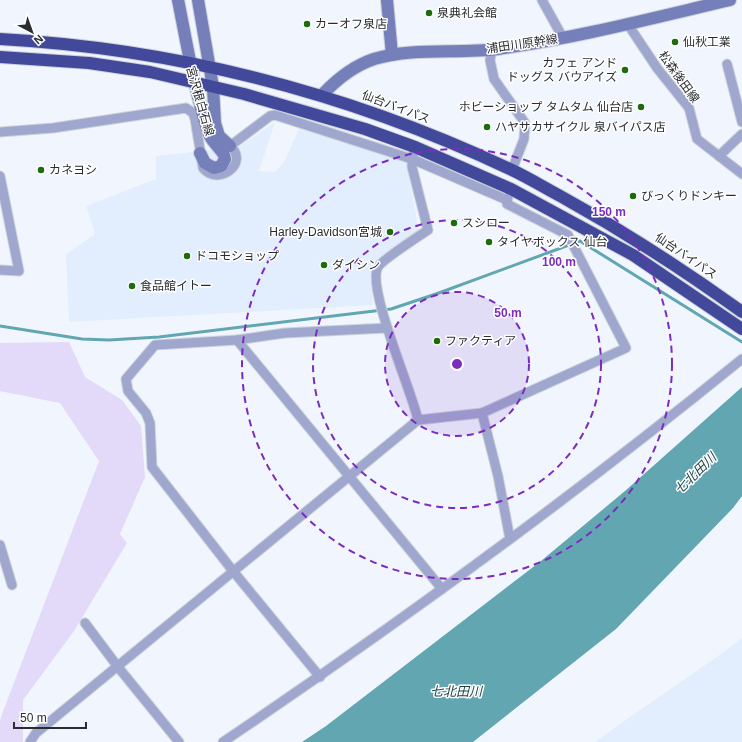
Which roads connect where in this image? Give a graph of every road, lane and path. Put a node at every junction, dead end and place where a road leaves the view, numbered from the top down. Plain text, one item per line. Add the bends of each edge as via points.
1 (178, 0) edge
2 (198, 0) edge
3 (387, 0) edge
4 (542, 0) edge
5 (730, 0) edge
6 (627, 23) junction
7 (563, 38) junction
8 (0, 39) edge
9 (492, 50) junction
10 (392, 54) junction
11 (0, 57) edge
12 (189, 62) junction
13 (727, 64) dead end
14 (210, 67) junction
15 (194, 82) junction
16 (214, 87) junction
17 (322, 95) junction
18 (742, 122) edge
19 (0, 132) edge
20 (742, 134) edge
21 (230, 146) junction
22 (415, 147) junction
23 (200, 153) junction
24 (719, 156) junction
25 (412, 159) junction
26 (512, 170) junction
27 (742, 174) edge
28 (0, 176) edge
29 (509, 194) junction
30 (0, 270) edge
31 (742, 312) edge
32 (387, 326) junction
33 (742, 329) edge
34 (237, 340) junction
35 (742, 359) edge
36 (482, 413) junction
37 (418, 420) junction
38 (350, 477) junction
39 (510, 539) junction
40 (0, 545) edge
41 (233, 571) junction
42 (12, 585) dead end
43 (442, 589) junction
44 (85, 623) dead end
45 (118, 667) junction
46 (320, 677) junction
47 (30, 742) edge
48 (179, 742) edge
49 (223, 742) edge

1 - 12 street, 宮沢根白石線
2 - 14 street, 宮沢根白石線
3 - 10 street
4 - 7 street
5 - 6 street, 浦田川原幹線
6 - 7 street, 浦田川原幹線
6 - 24 street, 松森後田線 via 657,68 689,108 697,140
7 - 9 street, 浦田川原幹線
8 - 12 highway, 仙台バイパス via 96,47
9 - 10 street, 浦田川原幹線
9 - 26 street via 490,60 494,79 525,123 524,139
10 - 17 street, 浦田川原幹線 via 354,67
11 - 15 highway via 90,63
12 - 14 highway, 仙台バイパス
12 - 15 street, 宮沢根白石線
13 - 18 street
14 - 16 street, 宮沢根白石線
14 - 17 highway, 仙台バイパス
15 - 16 highway
15 - 23 street, 宮沢根白石線 via 210,138 223,152 225,159 221,166 214,168 205,163
16 - 21 street, 宮沢根白石線 via 217,130 223,141
16 - 22 highway via 365,129
17 - 26 highway, 仙台バイパス via 398,121
19 - 23 street via 53,128 186,108 195,119
20 - 24 street
21 - 23 street via 236,153 236,163 233,169 224,174 208,173 201,164
21 - 25 street via 270,116 275,115
22 - 25 street
22 - 29 highway
24 - 27 street, 松森後田線
25 - 29 street
25 - 32 street via 428,230 378,267 375,280
26 - 31 highway, 仙台バイパス via 639,241
28 - 30 street via 19,271
29 - 33 highway via 633,255
29 - 36 street via 507,204 568,235 626,348
32 - 34 street via 285,333
32 - 37 street
34 - 38 street
34 - 41 street via 155,345 126,379 128,391 146,413 150,423 152,467
35 - 39 street via 616,461
36 - 37 street
36 - 39 street
37 - 38 street
38 - 41 street
38 - 43 street
39 - 43 street
40 - 42 street
41 - 45 street
41 - 46 street
43 - 46 street
44 - 45 street
45 - 47 street via 36,733
45 - 48 street
46 - 49 street

